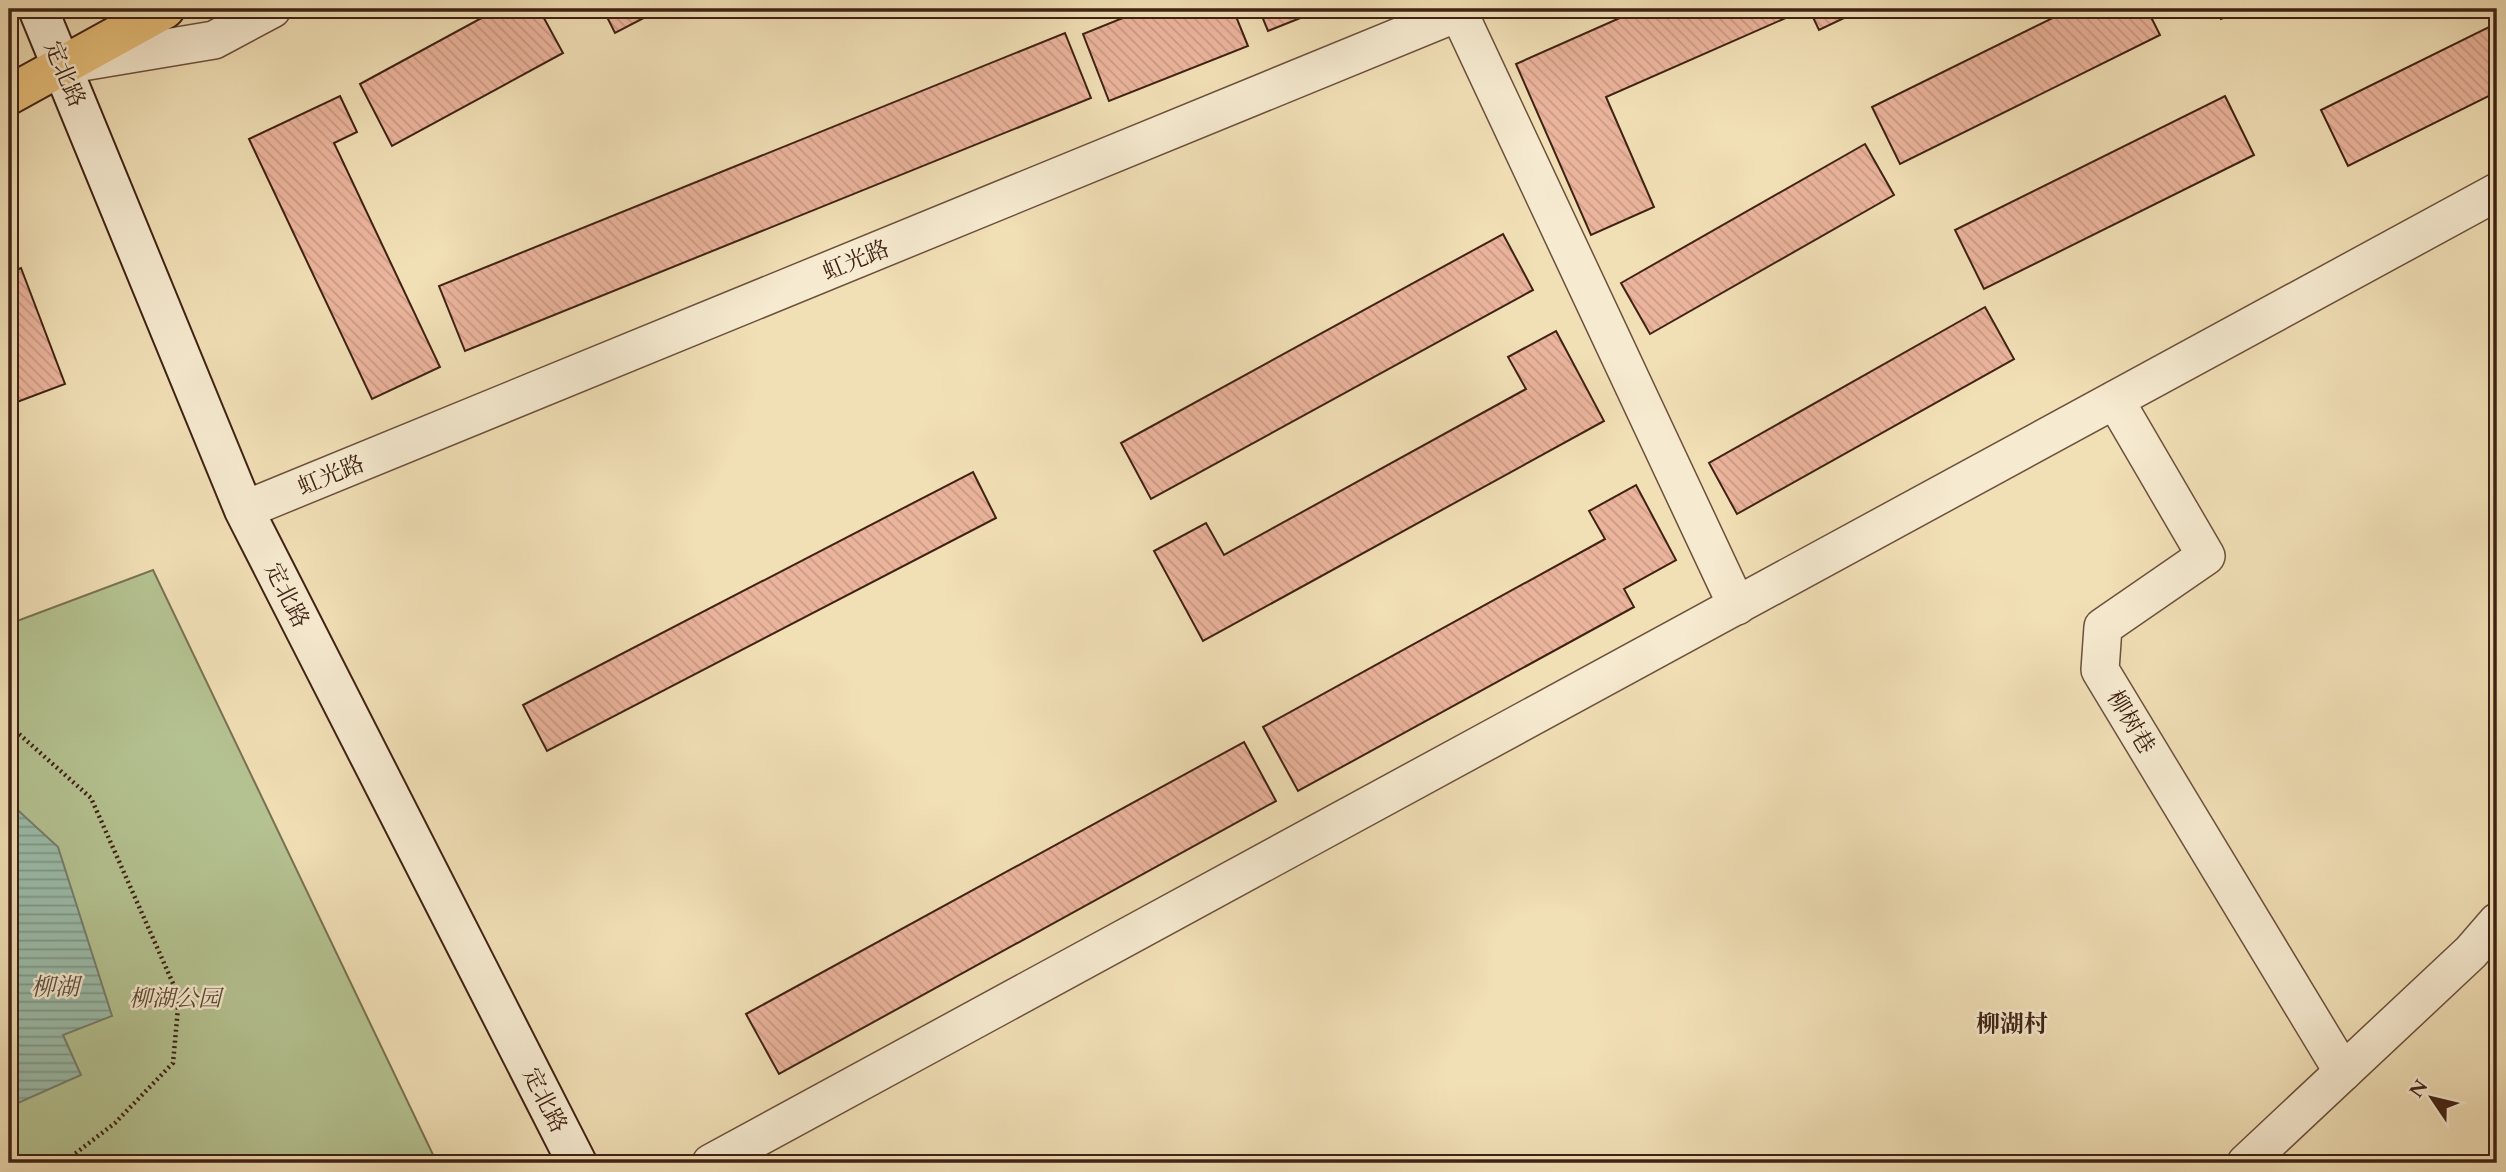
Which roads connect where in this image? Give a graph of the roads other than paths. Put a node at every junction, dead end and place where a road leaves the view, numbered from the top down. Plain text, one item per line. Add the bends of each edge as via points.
1 (38, 9) edge
2 (165, 9) edge
3 (272, 9) edge
4 (1461, 10) edge
5 (62, 66) junction
6 (9, 95) edge
7 (9, 109) edge
8 (2497, 192) edge
9 (2115, 400) junction
10 (244, 510) junction
11 (1737, 606) junction
12 (2497, 922) edge
13 (2343, 1072) junction
14 (577, 1163) edge
15 (711, 1163) edge
16 (2246, 1163) edge

1 - 5 street, 定北路
2 - 5 main road
3 - 5 street via 214,40
4 - 10 street, 虹光路
4 - 11 street
5 - 6 main road
5 - 7 street
5 - 10 street, 定北路
8 - 9 street
9 - 11 street
9 - 13 street, 柳树巷 via 2206,556 2103,627 2100,670
10 - 14 street, 定北路
11 - 15 street
12 - 13 street
13 - 16 street

